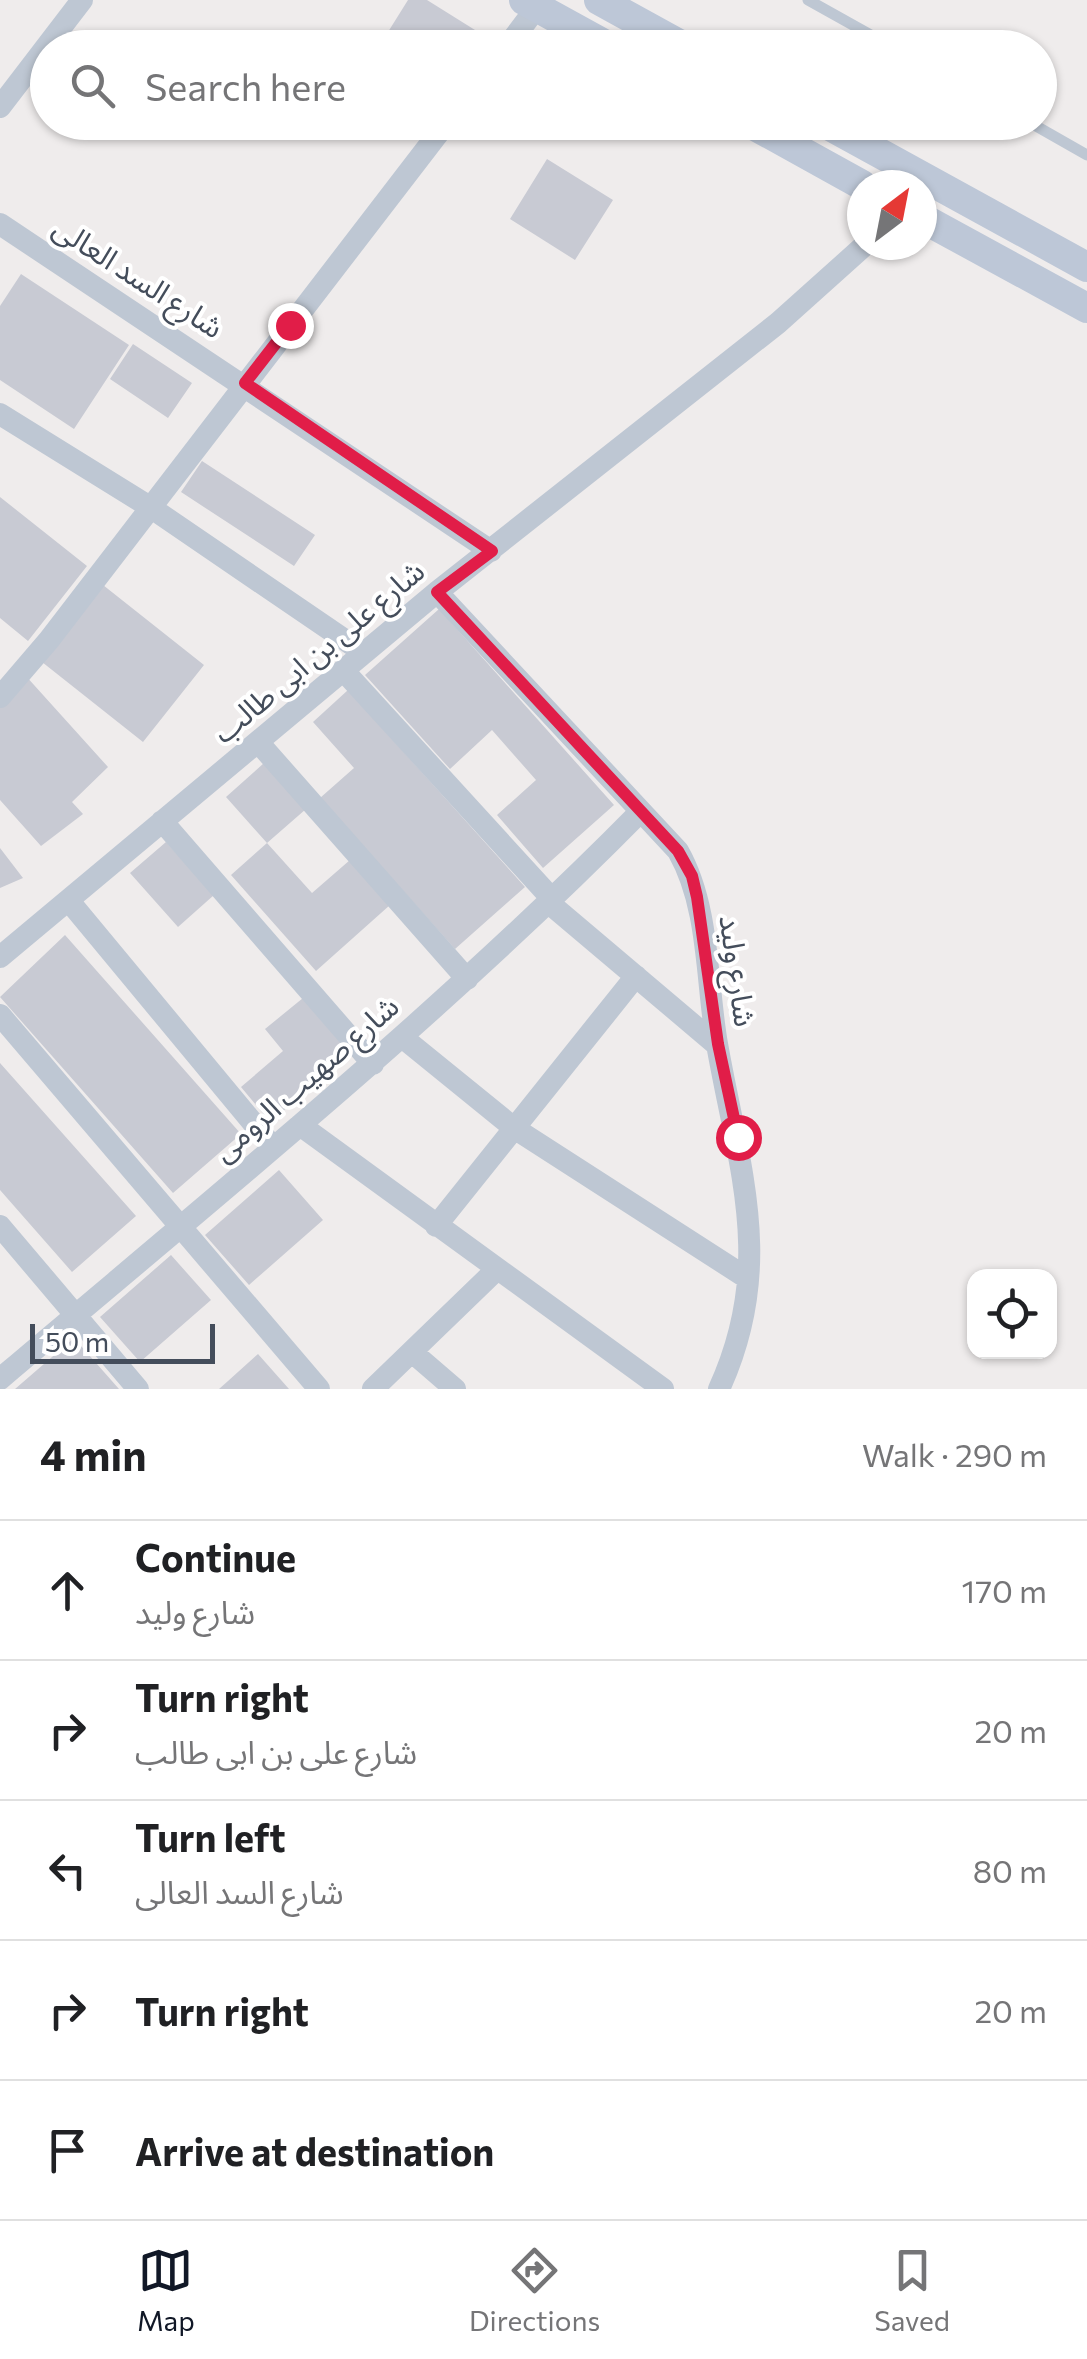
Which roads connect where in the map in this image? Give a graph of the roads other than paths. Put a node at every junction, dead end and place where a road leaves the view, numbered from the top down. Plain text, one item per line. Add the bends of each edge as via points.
1 (82, 0) edge
2 (600, 0) edge
3 (808, 0) edge
4 (531, 4) edge
5 (59, 30) edge
6 (516, 30) edge
7 (578, 30) edge
8 (654, 30) edge
9 (862, 30) edge
10 (30, 68) edge
11 (0, 107) edge
12 (1057, 138) edge
13 (434, 140) edge
14 (781, 140) edge
15 (853, 140) edge
16 (1087, 155) edge
17 (902, 170) edge
18 (847, 177) edge
19 (937, 190) edge
20 (0, 224) edge
21 (937, 226) edge
22 (847, 260) edge
23 (1087, 267) edge
24 (1087, 308) edge
25 (245, 383) junction
26 (0, 414) edge
27 (150, 508) junction
28 (492, 551) junction
29 (437, 592) junction
30 (364, 653) junction
31 (344, 670) junction
32 (3, 686) edge
33 (258, 742) junction
34 (640, 812) junction
35 (162, 821) junction
36 (69, 901) junction
37 (551, 902) junction
38 (0, 957) edge
39 (636, 976) junction
40 (467, 978) junction
41 (0, 1016) edge
42 (402, 1038) junction
43 (718, 1044) junction
44 (373, 1064) junction
45 (300, 1126) junction
46 (514, 1128) junction
47 (273, 1148) junction
48 (0, 1226) edge
49 (436, 1226) junction
50 (178, 1227) junction
51 (495, 1271) junction
52 (747, 1278) junction
53 (75, 1316) junction
54 (412, 1352) junction
55 (0, 1379) edge
56 (138, 1389) edge
57 (318, 1389) edge
58 (373, 1389) edge
59 (455, 1389) edge
60 (664, 1389) edge
61 (719, 1389) edge

1 - 5 street
2 - 8 main road
3 - 9 lane
4 - 6 street
4 - 7 main road
10 - 11 street
12 - 16 lane
13 - 25 street
14 - 18 main road
15 - 17 main road
19 - 23 main road
20 - 25 street, شارع السد العالى
21 - 24 main road
22 - 28 street, شارع على بن ابى طالب
25 - 27 street
25 - 28 street, شارع السد العالى
26 - 27 street
27 - 30 street
27 - 32 street
28 - 29 street, شارع على بن ابى طالب
29 - 30 street, شارع على بن ابى طالب
29 - 34 street, شارع وليد
30 - 31 street, شارع على بن ابى طالب
31 - 33 street, شارع على بن ابى طالب
31 - 37 street
33 - 35 street, شارع على بن ابى طالب
33 - 40 street
34 - 37 street, شارع صهيب الرومى
34 - 43 street, شارع وليد via 692,876
35 - 36 street, شارع على بن ابى طالب
35 - 44 street
36 - 38 street, شارع على بن ابى طالب
36 - 47 street
37 - 39 street
37 - 40 street, شارع صهيب الرومى
39 - 43 street
39 - 46 street
40 - 42 street, شارع صهيب الرومى
41 - 50 street
42 - 44 street, شارع صهيب الرومى
42 - 46 street
43 - 52 street, شارع وليد via 751,1219
44 - 45 street, شارع صهيب الرومى
45 - 47 street, شارع صهيب الرومى
45 - 49 street
46 - 49 street
46 - 52 street
47 - 50 street, شارع صهيب الرومى
48 - 53 street
49 - 51 street
50 - 53 street, شارع صهيب الرومى
50 - 57 street
51 - 54 street
51 - 60 street
52 - 61 street, شارع وليد via 739,1334
53 - 55 street, شارع صهيب الرومى
53 - 56 street
54 - 58 street
54 - 59 street

